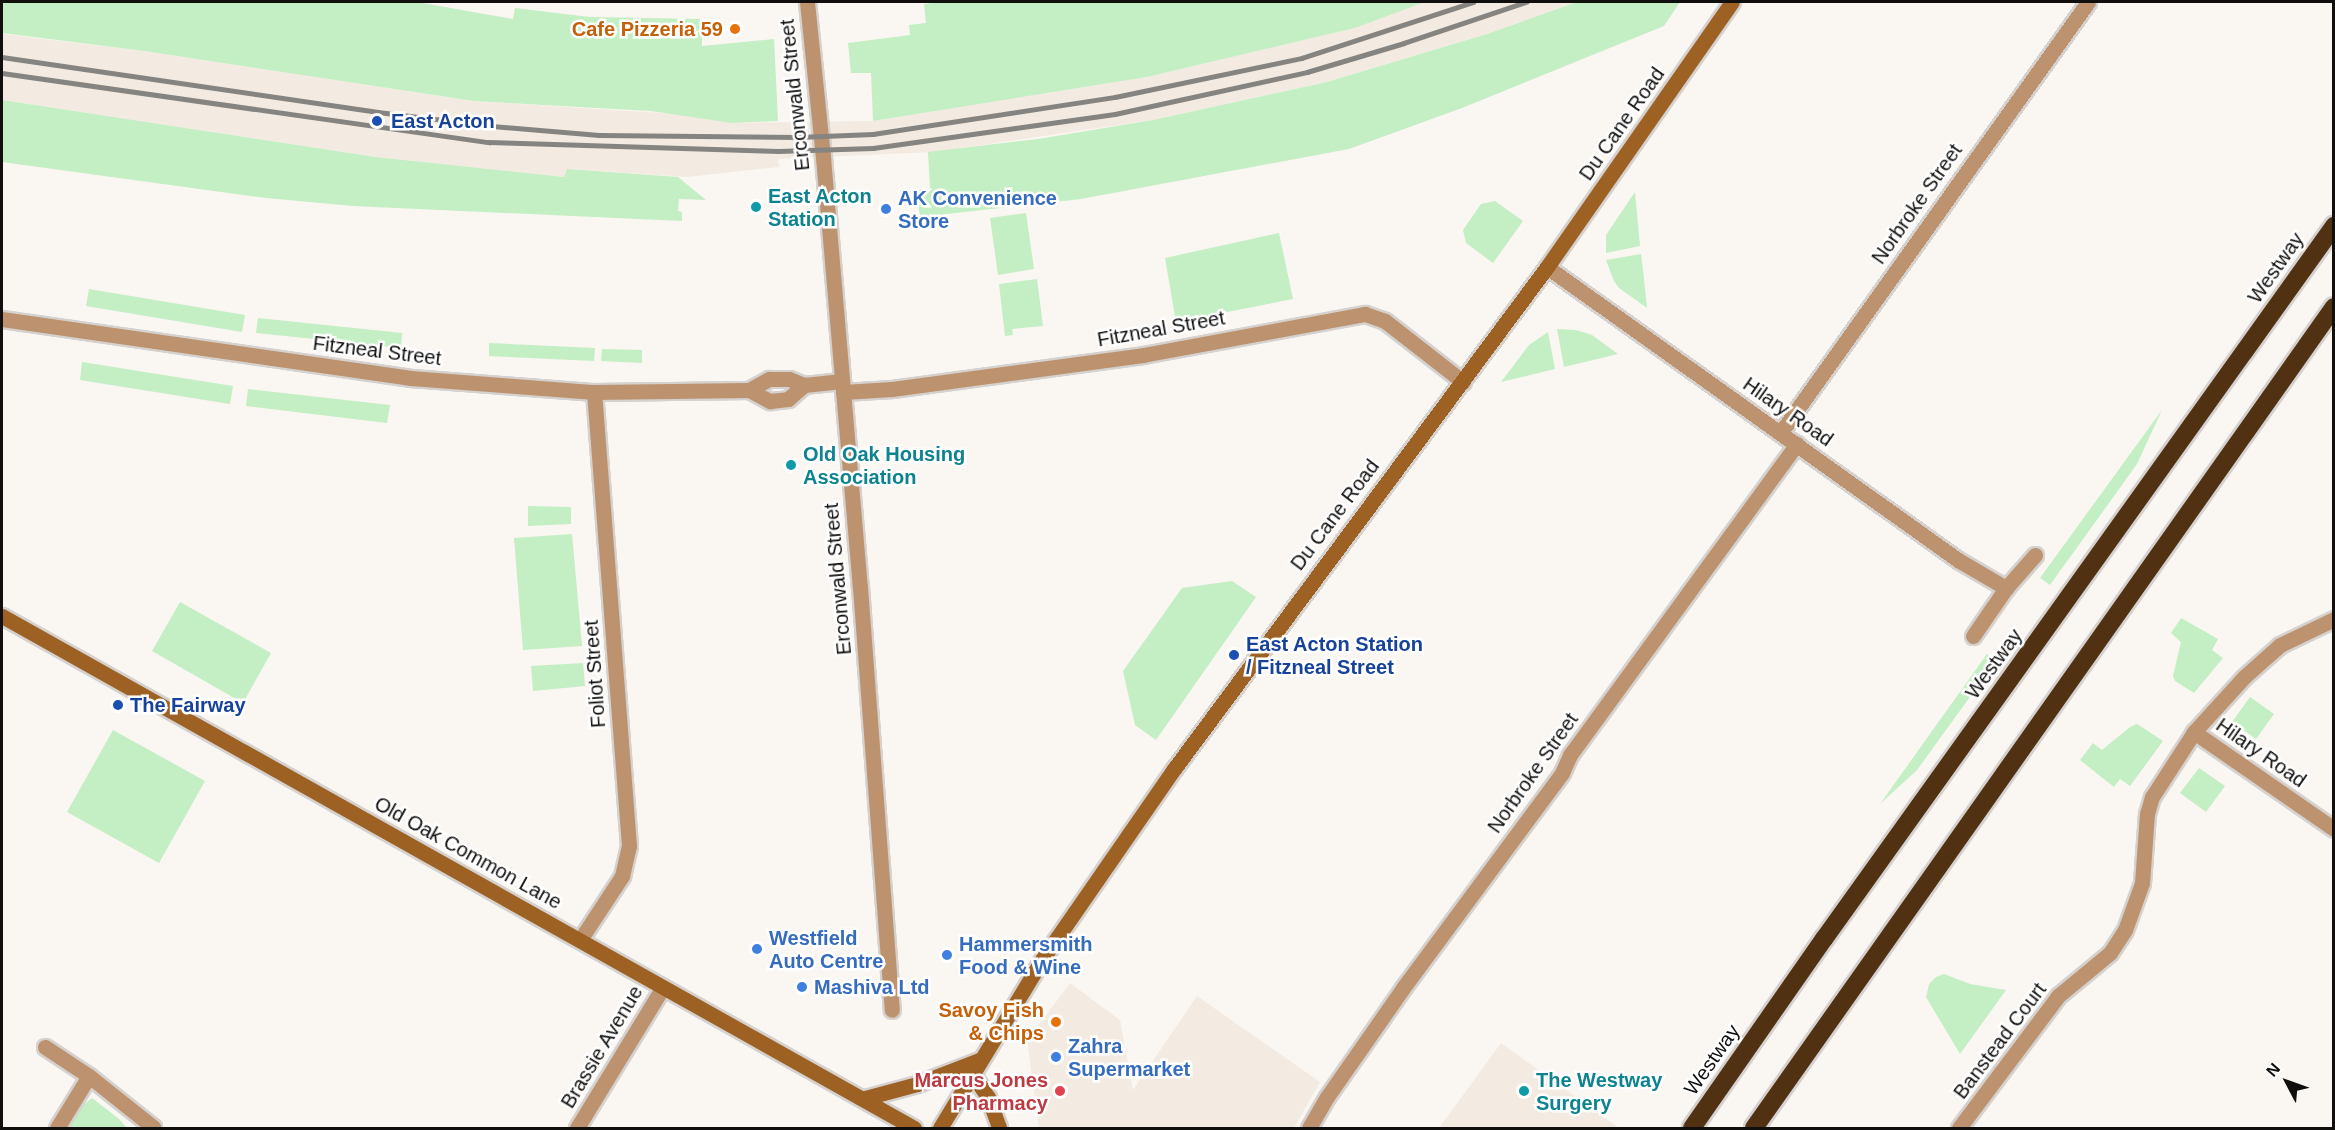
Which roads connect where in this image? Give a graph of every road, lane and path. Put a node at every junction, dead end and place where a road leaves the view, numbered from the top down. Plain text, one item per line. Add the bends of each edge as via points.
1 (807, 2) edge
2 (1732, 2) edge
3 (2088, 2) edge
4 (2334, 226) edge
5 (1547, 267) junction
6 (2334, 307) edge
7 (2, 319) edge
8 (1463, 382) junction
9 (804, 385) junction
10 (842, 386) junction
11 (749, 390) junction
12 (594, 392) junction
13 (1781, 432) junction
14 (1797, 444) junction
15 (2035, 555) dead end
16 (2006, 588) junction
17 (2, 616) edge
18 (2334, 619) edge
19 (1973, 636) dead end
20 (2194, 732) junction
21 (2334, 829) edge
22 (580, 940) junction
23 (663, 987) junction
24 (892, 1010) dead end
25 (45, 1047) dead end
26 (979, 1060) junction
27 (89, 1076) junction
28 (973, 1076) junction
29 (865, 1098) junction
30 (57, 1128) edge
31 (152, 1128) edge
32 (577, 1128) edge
33 (914, 1128) edge
34 (940, 1128) edge
35 (999, 1128) edge
36 (1308, 1128) edge
37 (1692, 1128) edge
38 (1754, 1128) edge
39 (1959, 1128) edge

1 - 10 street, Erconwald Street
2 - 5 street, Du Cane Road
3 - 13 street, Norbroke Street
4 - 37 highway, Westway
5 - 8 street, Du Cane Road
5 - 13 street, Hilary Road
6 - 38 highway
7 - 12 street, Fitzneal Street via 411,378
8 - 10 street, Fitzneal Street via 1385,321 1365,314 1143,355 892,389
8 - 26 street, Du Cane Road via 1174,769 1043,958
9 - 10 street, Fitzneal Street
9 - 11 street via 789,379 769,379
9 - 11 street via 789,399 770,401
10 - 24 street, Erconwald Street
11 - 12 street, Fitzneal Street
12 - 22 street, Foliot Street via 629,846 622,876
13 - 14 street, Hilary Road
14 - 16 street, Hilary Road via 1958,560
14 - 36 street, Norbroke Street via 1570,754 1562,773 1402,988
15 - 16 street
16 - 19 street
17 - 22 street, Old Oak Common Lane
18 - 20 street, Banstead Court via 2280,645 2244,677
20 - 21 street, Hilary Road
20 - 39 street, Banstead Court via 2152,797 2142,883 2125,930 2110,952 2058,996
22 - 23 street, Old Oak Common Lane
23 - 29 street, Old Oak Common Lane
23 - 32 street, Brassie Avenue
25 - 27 street
26 - 28 street, Du Cane Road
26 - 29 street via 917,1084
27 - 30 street
27 - 31 street
28 - 34 street, Du Cane Road
28 - 35 street via 988,1097
29 - 33 street, Old Oak Common Lane

